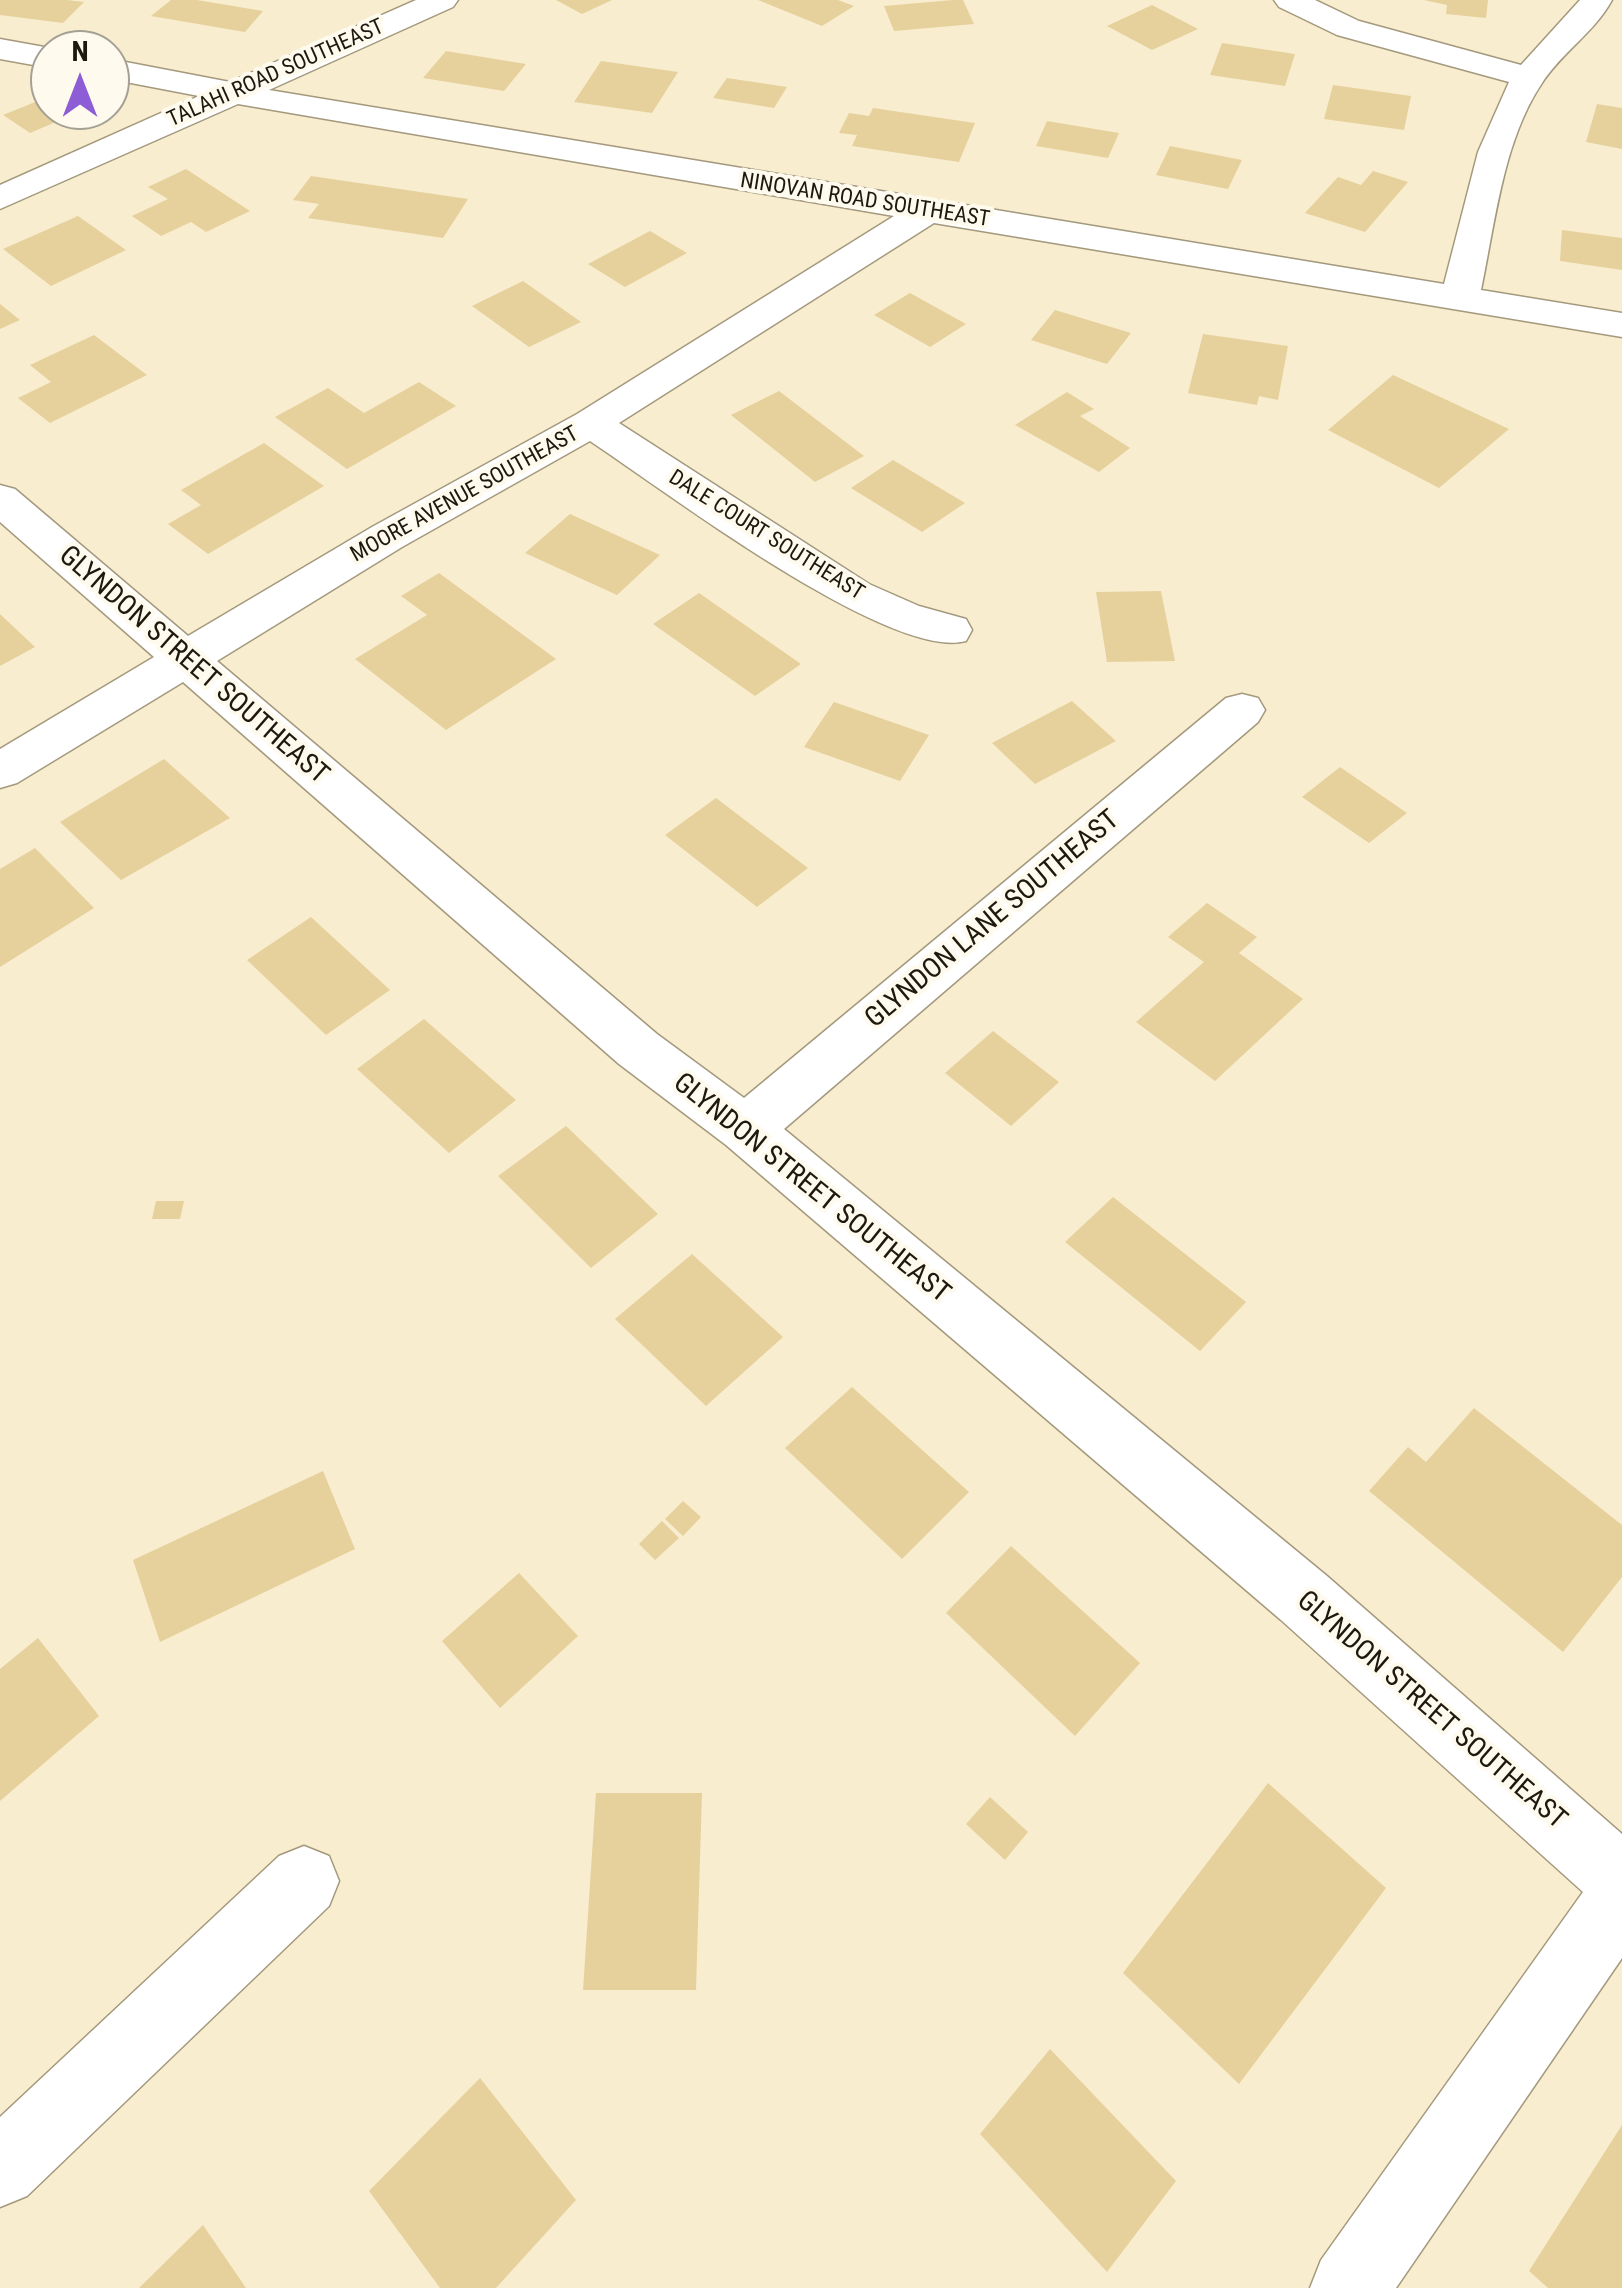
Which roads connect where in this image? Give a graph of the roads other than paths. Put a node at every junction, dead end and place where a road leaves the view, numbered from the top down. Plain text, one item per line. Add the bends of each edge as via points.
1 (442, 0) edge
2 (1290, 0) edge
3 (1596, 0) edge
4 (0, 49) edge
5 (30, 54) edge
6 (130, 73) edge
7 (1528, 77) junction
8 (237, 92) junction
9 (0, 198) edge
10 (926, 212) junction
11 (1460, 299) junction
12 (1622, 325) edge
13 (591, 424) junction
14 (0, 499) edge
15 (950, 630) dead end
16 (185, 659) junction
17 (1242, 710) dead end
18 (0, 771) edge
19 (744, 1129) junction
20 (1622, 1880) edge
21 (304, 1881) dead end
22 (1622, 1897) edge
23 (0, 2169) edge
24 (1349, 2288) edge

1 - 8 street, TALAHI ROAD SOUTHEAST
2 - 7 street via 1348,28
3 - 7 street via 1588,17
4 - 5 street
6 - 8 street, NINOVAN ROAD SOUTHEAST
7 - 11 street via 1511,108 1486,189
8 - 9 street, TALAHI ROAD SOUTHEAST
8 - 10 street, NINOVAN ROAD SOUTHEAST
10 - 11 street, NINOVAN ROAD SOUTHEAST
10 - 13 street, MOORE AVENUE SOUTHEAST
11 - 12 street, NINOVAN ROAD SOUTHEAST
13 - 15 street, DALE COURT SOUTHEAST via 853,596
13 - 16 street, MOORE AVENUE SOUTHEAST
14 - 16 street, GLYNDON STREET SOUTHEAST
16 - 18 street, MOORE AVENUE SOUTHEAST
16 - 19 street, GLYNDON STREET SOUTHEAST via 638,1049
17 - 19 street, GLYNDON LANE SOUTHEAST
19 - 20 street, GLYNDON STREET SOUTHEAST via 1304,1598
21 - 23 street
22 - 24 street

